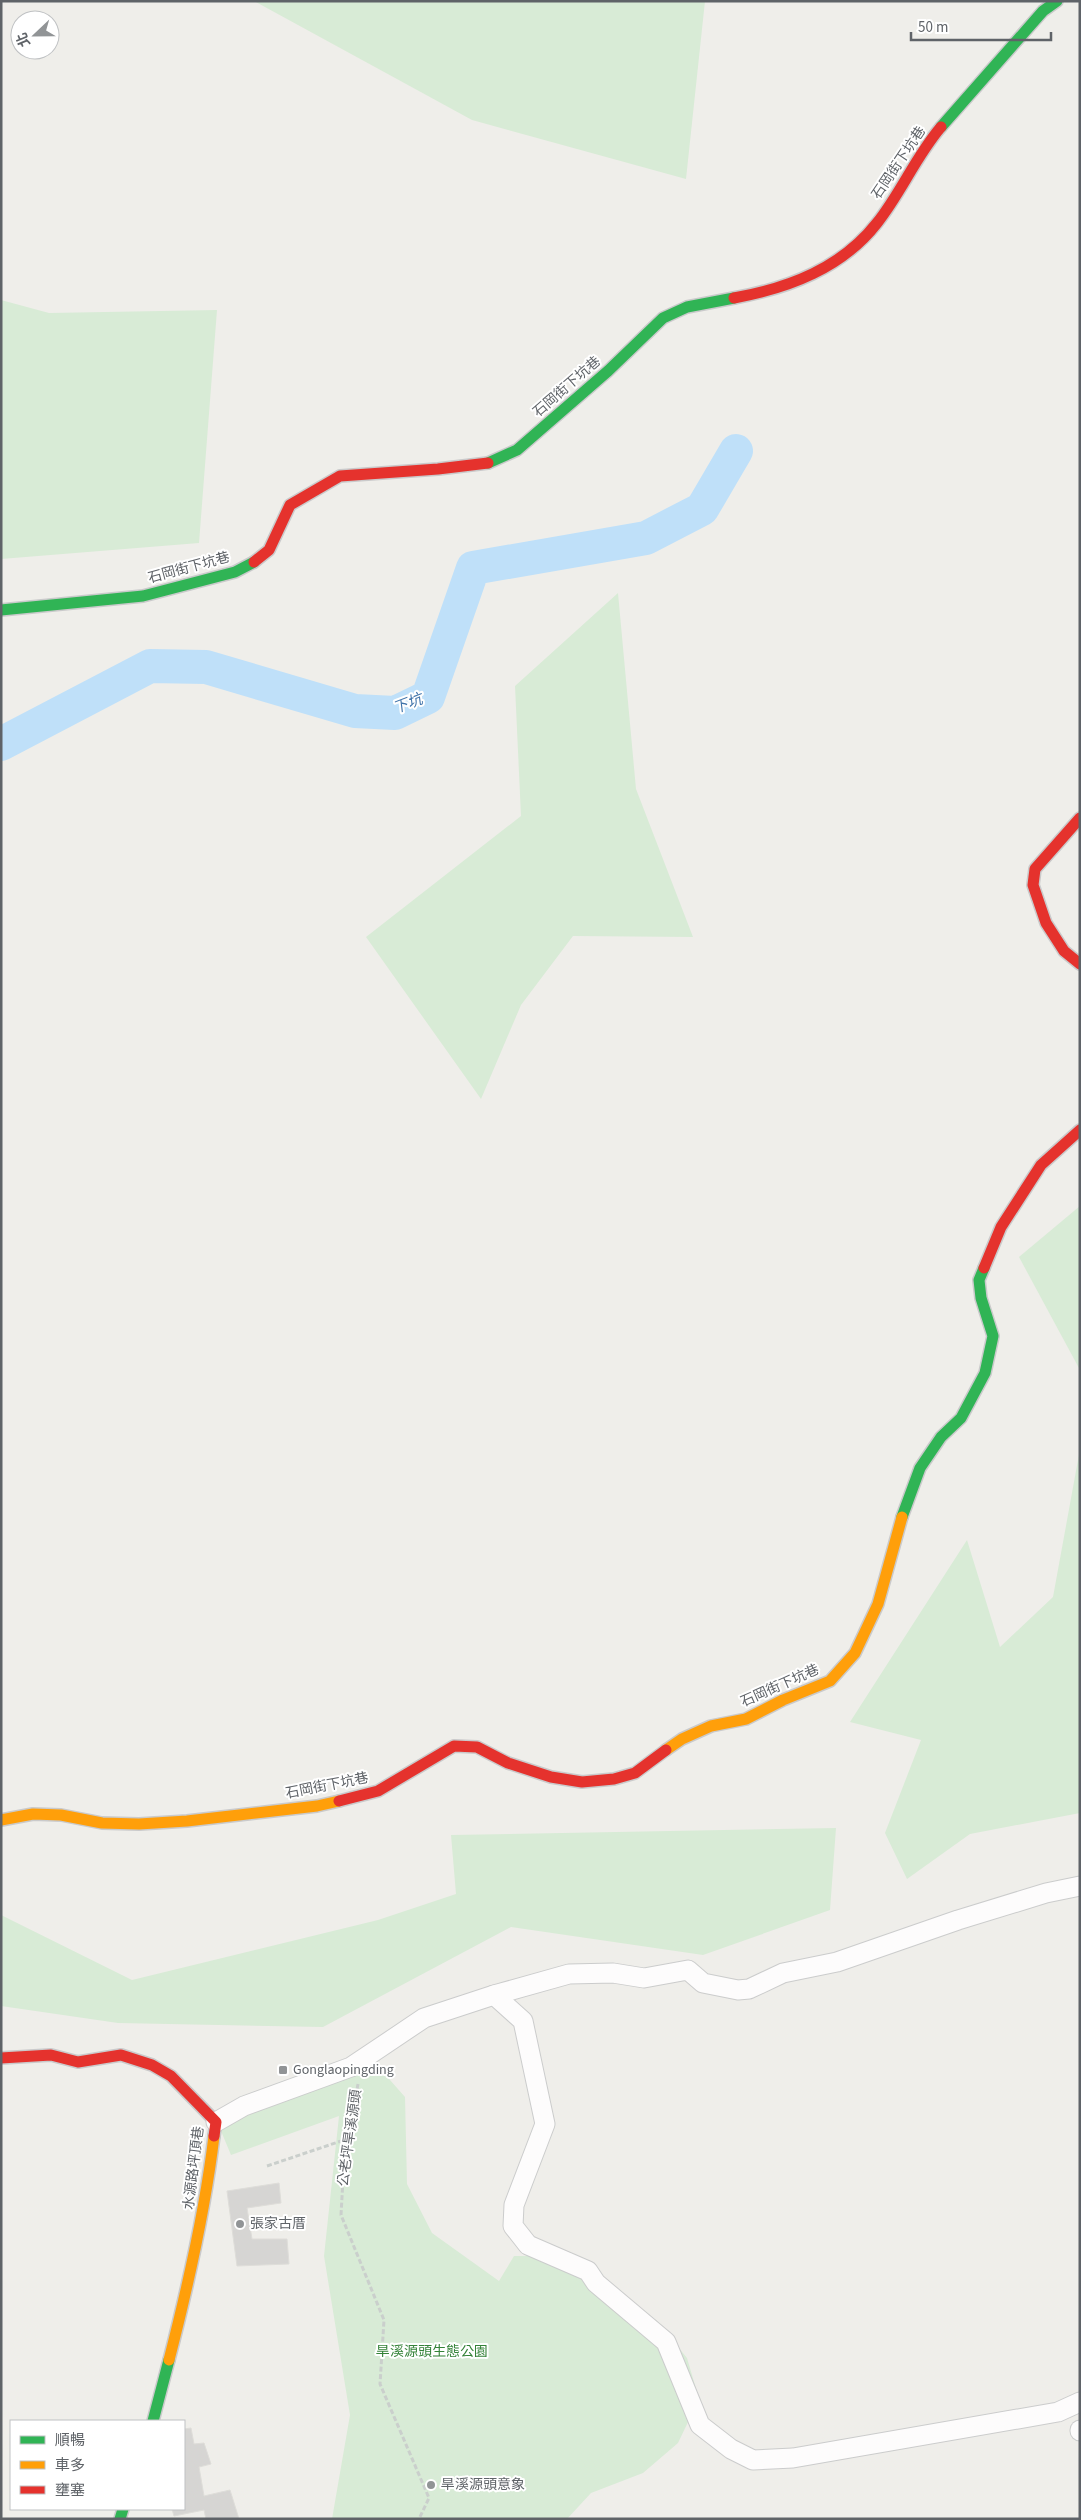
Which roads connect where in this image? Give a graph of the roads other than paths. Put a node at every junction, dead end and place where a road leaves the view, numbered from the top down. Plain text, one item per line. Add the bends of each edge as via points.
1 (1057, 1) edge
2 (1, 610) edge
3 (1080, 818) edge
4 (1080, 964) edge
5 (1080, 1130) edge
6 (1, 1820) edge
7 (1080, 1886) edge
8 (494, 1996) junction
9 (1, 2058) edge
10 (216, 2122) junction
11 (1080, 2402) edge
12 (153, 2420) edge

1 - 2 street, 石岡街下坑巷 via 1043,11 938,132 877,223 854,248 808,278 747,296 687,307 663,318 517,450 492,462 340,476 290,506 269,550 235,572 143,596
3 - 4 street via 1034,868 1033,886 1046,923 1064,951
5 - 6 street, 石岡街下坑巷 via 1040,1166 1001,1227 979,1280 993,1336 985,1373 961,1418 941,1437 920,1468 903,1514 878,1604 855,1653 830,1681 790,1696 746,1719 711,1726 682,1739 635,1773 614,1779 582,1782 551,1777 508,1763 477,1747 454,1746 378,1791 317,1806 139,1824 102,1823 42,1814
7 - 8 street via 958,1920 837,1962 783,1973 749,1989 703,1983 688,1970 644,1978 613,1973 569,1974
8 - 10 street via 424,2018 360,2062 244,2106
8 - 11 street via 523,2022 545,2124 514,2204 513,2226 528,2245 588,2271 596,2283 666,2342 700,2426 731,2449 753,2460 793,2458 1058,2412
9 - 10 street, 水源路坪頂巷 via 51,2055 78,2062 121,2055 152,2065 171,2076
10 - 12 street, 水源路坪頂巷 via 206,2203

